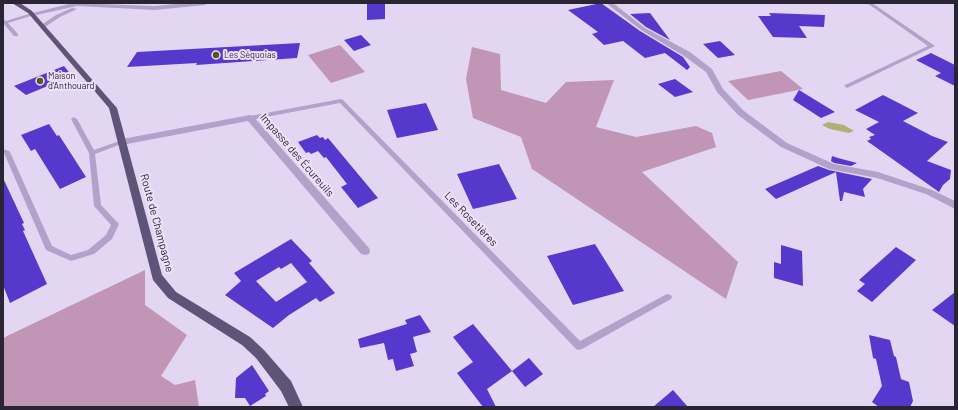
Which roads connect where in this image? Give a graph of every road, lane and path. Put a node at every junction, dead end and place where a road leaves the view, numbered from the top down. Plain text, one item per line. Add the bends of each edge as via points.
1 (16, 3) edge
2 (205, 3) edge
3 (609, 3) edge
4 (869, 3) edge
5 (110, 5) junction
6 (32, 14) junction
7 (4, 21) edge
8 (43, 26) junction
9 (16, 35) dead end
10 (847, 86) dead end
11 (250, 118) junction
12 (74, 119) dead end
13 (122, 142) junction
14 (3, 151) edge
15 (92, 153) junction
16 (955, 206) edge
17 (365, 251) dead end
18 (668, 297) dead end
19 (296, 407) edge

1 - 6 main road, Route de Champagne
2 - 5 street via 154,8
3 - 16 street via 643,29 687,54 709,71 720,90 741,113 784,145 832,167 878,175 928,192
4 - 10 lane via 932,46
5 - 6 street via 77,4
5 - 8 street via 87,6 73,10
6 - 7 lane
6 - 8 main road, Route de Champagne
7 - 9 lane
8 - 13 main road, Route de Champagne via 113,108
11 - 13 street, Impasse des Écureuils
11 - 17 street, Impasse des Écureuils
11 - 18 lane, Les Rosetières via 341,101 579,346
12 - 15 lane
13 - 15 lane
13 - 19 main road, Route de Champagne via 157,277 172,295 246,341 260,354 286,386
14 - 15 lane via 7,152 49,248 71,258 91,252 109,237 116,224 98,206

